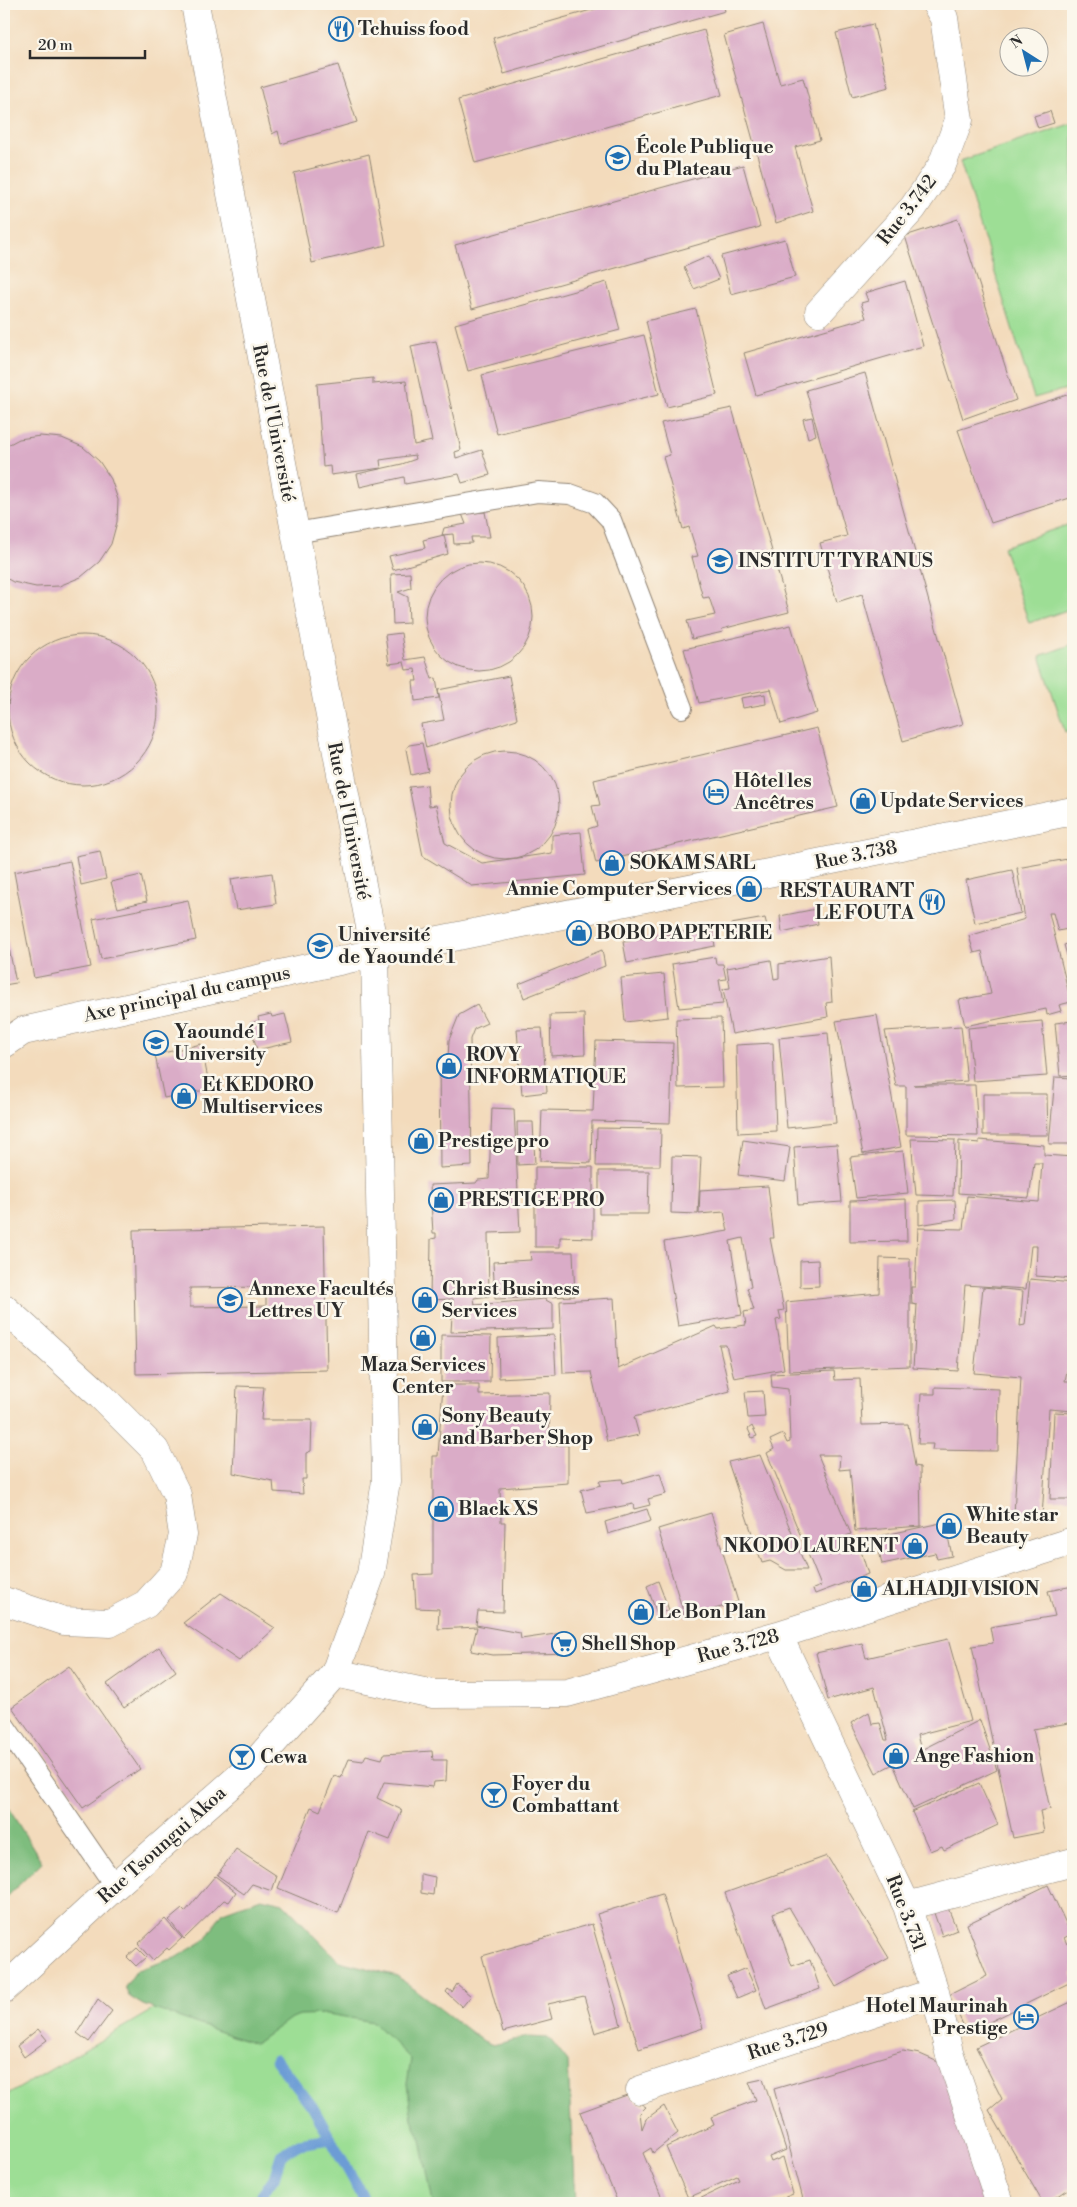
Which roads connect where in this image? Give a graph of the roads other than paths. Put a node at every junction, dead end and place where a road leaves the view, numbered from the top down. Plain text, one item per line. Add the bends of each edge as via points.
1 (195, 4) edge
2 (936, 4) edge
3 (819, 312) dead end
4 (295, 533) junction
5 (682, 708) dead end
6 (1073, 811) edge
7 (375, 953) junction
8 (4, 1044) edge
9 (4, 1308) edge
10 (1073, 1541) edge
11 (4, 1600) edge
12 (778, 1635) junction
13 (335, 1673) junction
14 (4, 1724) edge
15 (1073, 1862) edge
16 (115, 1886) junction
17 (907, 1906) junction
18 (4, 1988) edge
19 (935, 1992) junction
20 (640, 2090) dead end
21 (1000, 2203) edge

1 - 4 street, Rue de l'Université
2 - 3 street, Rue 3.742 via 944,18 959,120 942,165 913,208
4 - 5 lane via 538,492 570,494 594,502 611,520
4 - 7 street, Rue de l'Université
6 - 7 street, Rue 3.738
7 - 8 street, Axe principal du campus via 23,1031
7 - 13 street, Rue de l'Université via 386,1481 371,1574
9 - 11 street via 155,1450 177,1495 184,1535 174,1573 146,1604 110,1623 64,1621
10 - 12 street, Rue 3.728
12 - 13 street, Rue 3.728 via 567,1693 433,1694
12 - 17 street, Rue 3.731
13 - 16 street, Rue Tsoungui Akoa via 254,1763
14 - 16 lane
15 - 17 street
16 - 18 street, Rue Tsoungui Akoa
17 - 19 street, Rue 3.731
19 - 20 street, Rue 3.729
19 - 21 street, Rue 3.731 via 949,2052

